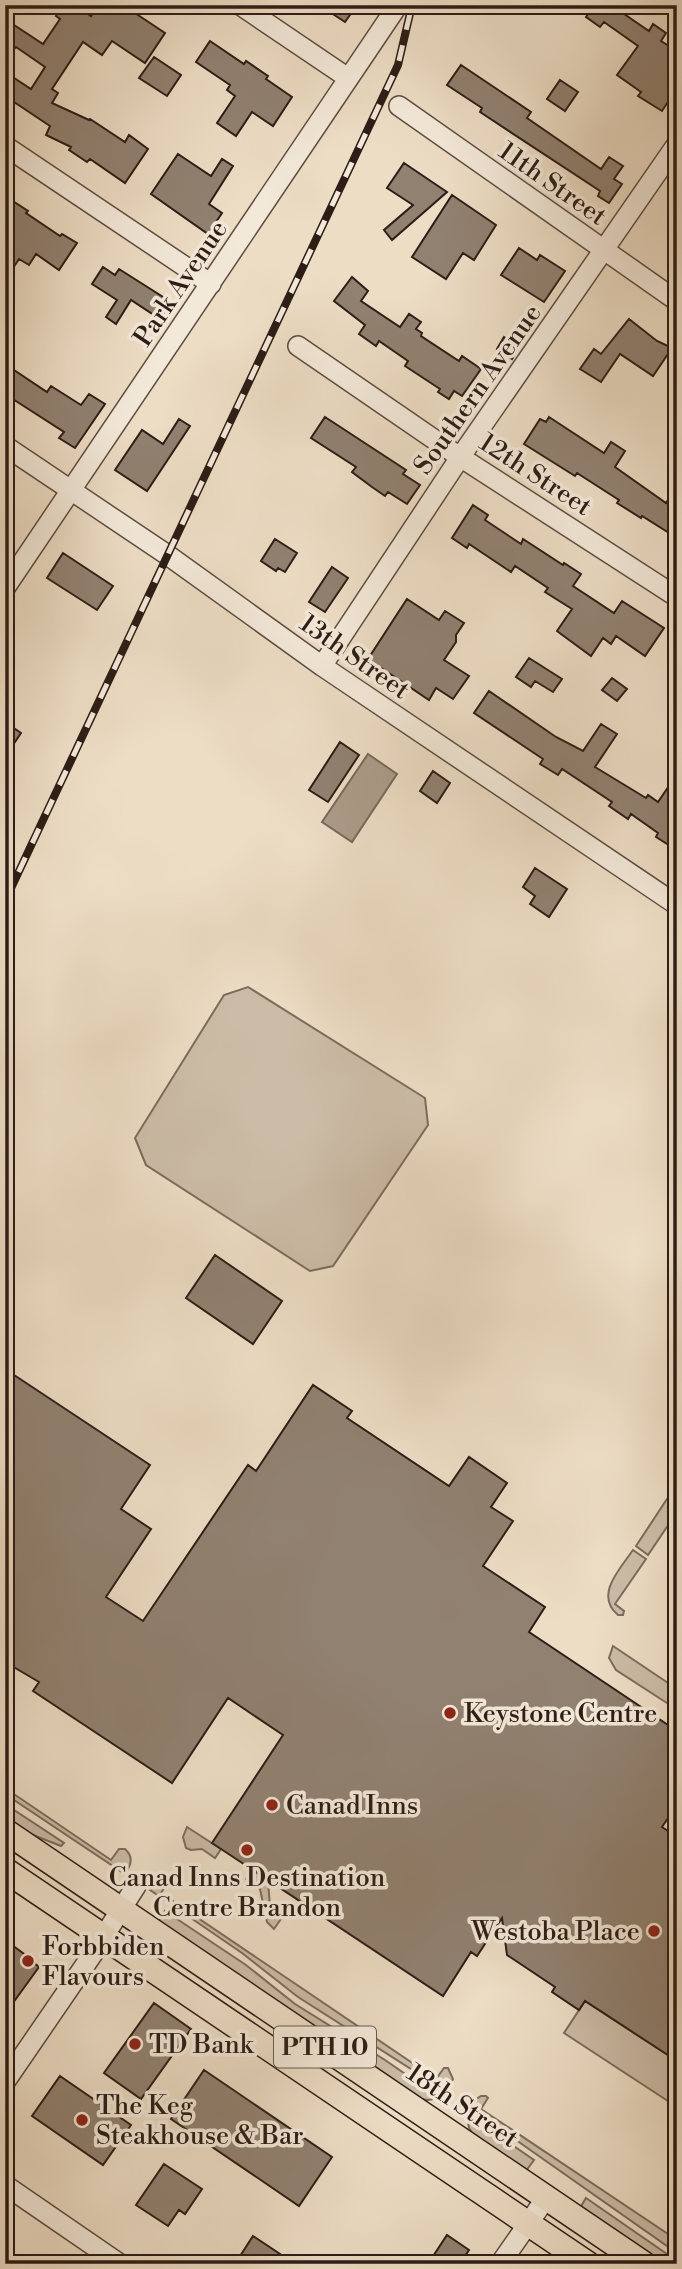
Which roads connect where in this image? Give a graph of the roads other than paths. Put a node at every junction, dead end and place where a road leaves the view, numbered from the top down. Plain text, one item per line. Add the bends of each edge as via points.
1 (240, 5) edge
2 (398, 5) edge
3 (348, 79) junction
4 (399, 106) dead end
5 (677, 144) edge
6 (5, 146) edge
7 (604, 251) junction
8 (211, 284) junction
9 (677, 301) edge
10 (298, 346) dead end
11 (5, 446) edge
12 (461, 456) junction
13 (71, 491) junction
14 (5, 588) edge
15 (677, 597) edge
16 (322, 666) junction
17 (677, 905) edge
18 (5, 1832) edge
19 (5, 1870) edge
20 (136, 1886) dead end
21 (121, 1910) junction
22 (104, 1936) junction
23 (5, 2082) edge
24 (5, 2185) edge
25 (546, 2198) junction
26 (528, 2223) junction
27 (120, 2264) edge
28 (500, 2264) edge
29 (588, 2264) edge
30 (644, 2264) edge

1 - 3 street
2 - 3 street, Park Avenue
3 - 8 street, Park Avenue
4 - 7 street, 11th Street
5 - 7 street, Southern Avenue
6 - 8 street
7 - 9 street, 11th Street
7 - 12 street, Southern Avenue
8 - 13 street, Park Avenue
10 - 12 street, 12th Street
11 - 13 street, 13th Street
12 - 15 street, 12th Street
12 - 16 street, Southern Avenue
13 - 14 street, Park Avenue
13 - 16 street, 13th Street
16 - 17 street, 13th Street
18 - 21 main road, 18th Street / PTH 10
19 - 22 main road, PTH 10
20 - 21 street
21 - 22 street
21 - 25 main road, 18th Street / PTH 10
22 - 23 street
22 - 26 main road, PTH 10
24 - 27 street
25 - 26 street
25 - 30 main road, 18th Street / PTH 10
26 - 28 street
26 - 29 main road, PTH 10

